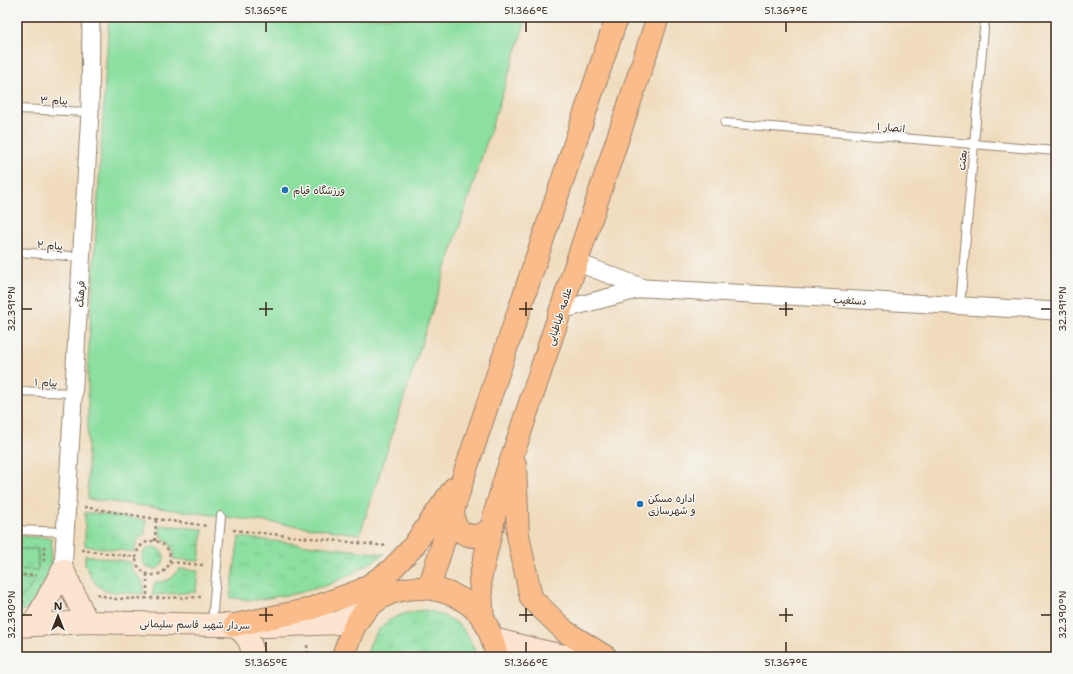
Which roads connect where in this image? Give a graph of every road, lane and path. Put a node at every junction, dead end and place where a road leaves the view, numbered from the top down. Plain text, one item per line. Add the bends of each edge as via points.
1 (91, 17) edge
2 (617, 17) edge
3 (658, 17) edge
4 (984, 17) edge
5 (17, 109) edge
6 (90, 112) junction
7 (725, 123) dead end
8 (974, 144) junction
9 (1056, 151) edge
10 (17, 252) edge
11 (82, 257) junction
12 (576, 262) junction
13 (644, 288) junction
14 (960, 306) junction
15 (561, 310) junction
16 (1056, 311) edge
17 (17, 391) edge
18 (74, 393) junction
19 (514, 449) junction
20 (465, 472) junction
21 (453, 512) junction
22 (82, 514) dead end
23 (221, 516) dead end
24 (156, 519) junction
25 (493, 525) junction
26 (17, 530) edge
27 (66, 532) junction
28 (207, 534) dead end
29 (232, 537) dead end
30 (154, 541) junction
31 (82, 543) dead end
32 (81, 550) junction
33 (410, 550) junction
34 (81, 557) dead end
35 (136, 557) junction
36 (170, 562) junction
37 (204, 572) dead end
38 (53, 573) junction
39 (147, 574) junction
40 (17, 575) edge
41 (429, 588) junction
42 (94, 590) dead end
43 (202, 591) dead end
44 (147, 599) junction
45 (369, 607) junction
46 (483, 619) junction
47 (87, 622) junction
48 (212, 624) junction
49 (25, 625) edge
50 (235, 625) junction
51 (495, 648) edge
52 (251, 657) edge
53 (344, 657) edge
54 (570, 657) edge
55 (606, 657) edge

1 - 6 street, فرهنگ
2 - 20 main road
3 - 12 main road, علامه طباطبایی
4 - 8 lane, بعثت
5 - 6 lane, پیام ۳
6 - 11 street, فرهنگ
7 - 8 lane, انصار ۱
8 - 9 lane, انصار ۱
8 - 14 lane, بعثت
10 - 11 lane, پیام ۲
11 - 18 street, فرهنگ
12 - 13 street
12 - 15 main road, علامه طباطبایی
13 - 14 street, دستغیب
13 - 15 street
14 - 16 street, دستغیب
15 - 19 main road, علامه طباطبایی
17 - 18 lane, پیام ۱
18 - 27 street, فرهنگ
19 - 25 main road, علامه طباطبایی
19 - 55 main road via 518,535 531,598 566,632
20 - 21 main road
20 - 33 main road
21 - 25 main road via 459,530 467,535 477,536
21 - 41 main road
22 - 24 path via 82,507
23 - 48 lane
24 - 28 path via 208,526
24 - 30 path
25 - 46 main road, علامه طباطبایی via 480,579
26 - 27 lane
27 - 38 street, فرهنگ
29 - 33 path via 233,530
30 - 35 path via 144,543
30 - 36 path via 165,545 171,556
31 - 32 path
32 - 34 path
32 - 35 path
33 - 50 main road via 390,571 362,590 307,610
35 - 39 path via 138,567
36 - 37 path via 204,565
36 - 39 path via 159,574
38 - 40 path
38 - 47 main road
38 - 49 main road
39 - 44 path
41 - 45 main road via 408,589 387,595
41 - 46 main road via 450,593 468,604
42 - 44 path via 99,595 113,599
43 - 44 path via 202,597
45 - 50 main road, سردار شهید قاسم سلیمانی via 338,623
45 - 53 main road via 353,628
46 - 51 main road
47 - 48 main road, سردار شهید قاسم سلیمانی
47 - 49 main road, سردار شهید قاسم سلیمانی
48 - 50 main road, سردار شهید قاسم سلیمانی
50 - 52 main road via 247,636 253,652
51 - 54 main road via 541,651

